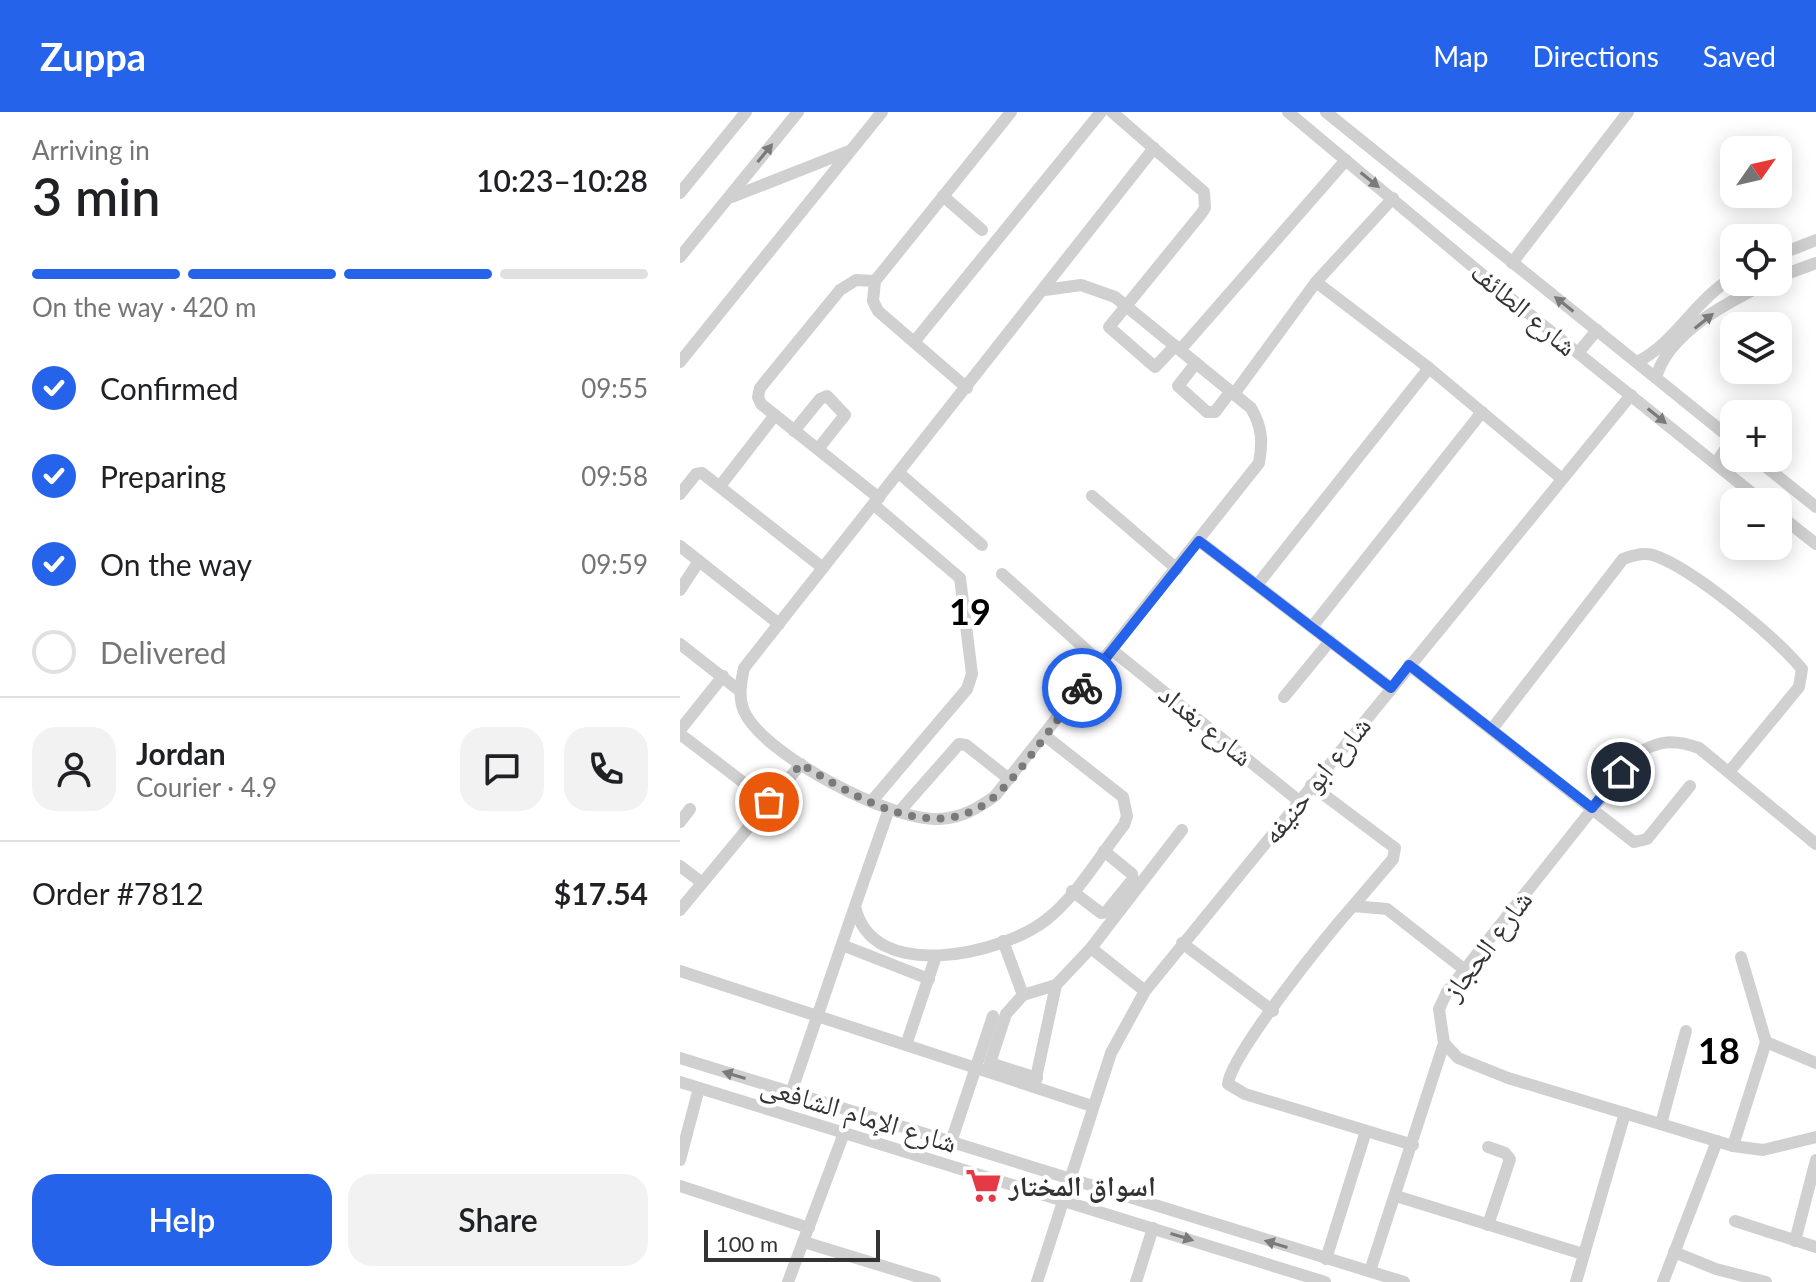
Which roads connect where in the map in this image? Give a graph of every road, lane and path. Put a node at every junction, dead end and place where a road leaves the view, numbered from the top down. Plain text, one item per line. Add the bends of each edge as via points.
1 (746, 112) edge
2 (798, 112) edge
3 (882, 112) edge
4 (1011, 112) edge
5 (1101, 112) edge
6 (1112, 112) edge
7 (1288, 112) edge
8 (1326, 112) edge
9 (1628, 112) edge
10 (1154, 148) junction
11 (852, 149) junction
12 (1346, 160) junction
13 (680, 193) edge
14 (943, 196) junction
15 (729, 198) junction
16 (1393, 198) junction
17 (982, 230) dead end
18 (1816, 240) edge
19 (1792, 249) edge
20 (680, 257) edge
21 (1512, 263) junction
22 (1816, 263) edge
23 (1792, 272) edge
24 (875, 281) junction
25 (1316, 282) junction
26 (1720, 287) edge
27 (1045, 290) junction
28 (1739, 296) edge
29 (1126, 306) junction
30 (1597, 330) junction
31 (914, 342) junction
32 (1178, 348) junction
33 (1578, 353) junction
34 (680, 362) edge
35 (1637, 362) junction
36 (1196, 363) junction
37 (1429, 368) junction
38 (1656, 378) junction
39 (967, 388) junction
40 (1232, 392) junction
41 (1631, 395) junction
42 (1482, 412) junction
43 (775, 415) junction
44 (1720, 430) edge
45 (794, 431) junction
46 (818, 449) junction
47 (1720, 458) edge
48 (1716, 463) junction
49 (1772, 472) edge
50 (899, 473) junction
51 (1562, 479) junction
52 (720, 486) junction
53 (1746, 488) edge
54 (680, 494) edge
55 (1092, 496) dead end
56 (876, 502) junction
57 (1816, 507) edge
58 (1792, 525) edge
59 (1199, 541) junction
60 (1816, 544) edge
61 (982, 545) dead end
62 (680, 546) edge
63 (699, 561) junction
64 (823, 568) junction
65 (1177, 569) junction
66 (1002, 574) dead end
67 (1257, 585) junction
68 (680, 590) edge
69 (779, 624) junction
70 (1312, 627) junction
71 (1330, 641) junction
72 (680, 644) edge
73 (1112, 650) junction
74 (1101, 663) junction
75 (1409, 665) junction
76 (723, 676) junction
77 (1391, 688) junction
78 (740, 691) junction
79 (1284, 697) dead end
80 (1492, 729) junction
81 (680, 732) edge
82 (1044, 735) junction
83 (801, 764) junction
84 (1729, 772) junction
85 (1009, 779) junction
86 (1311, 785) junction
87 (1690, 786) dead end
88 (1299, 801) junction
89 (769, 802) junction
90 (871, 802) junction
91 (1592, 808) junction
92 (690, 809) dead end
93 (894, 811) junction
94 (680, 822) edge
95 (1182, 830) dead end
96 (1816, 844) edge
97 (1104, 851) junction
98 (680, 866) edge
99 (701, 882) junction
100 (1072, 891) junction
101 (855, 906) junction
102 (1353, 906) junction
103 (680, 910) edge
104 (1003, 941) junction
105 (1182, 943) junction
106 (842, 945) junction
107 (1091, 948) junction
108 (936, 956) junction
109 (1741, 957) dead end
110 (1465, 970) junction
111 (680, 971) edge
112 (929, 979) junction
113 (1056, 985) junction
114 (1145, 991) junction
115 (1023, 995) junction
116 (1273, 1011) junction
117 (817, 1016) junction
118 (993, 1016) dead end
119 (1686, 1031) dead end
120 (1766, 1042) junction
121 (1444, 1043) junction
122 (906, 1045) junction
123 (680, 1058) edge
124 (1816, 1063) edge
125 (976, 1068) junction
126 (680, 1082) edge
127 (1036, 1082) junction
128 (699, 1088) junction
129 (791, 1093) junction
130 (1092, 1106) junction
131 (1625, 1113) junction
132 (1661, 1124) junction
133 (1366, 1131) junction
134 (844, 1133) junction
135 (1816, 1137) edge
136 (1717, 1141) junction
137 (951, 1142) junction
138 (1413, 1145) junction
139 (1733, 1146) junction
140 (1488, 1147) dead end
141 (680, 1160) edge
142 (1816, 1160) edge
143 (1068, 1179) junction
144 (680, 1186) edge
145 (1396, 1196) junction
146 (1061, 1199) junction
147 (1735, 1221) dead end
148 (1488, 1225) junction
149 (809, 1228) junction
150 (1153, 1228) junction
151 (1795, 1241) junction
152 (804, 1242) junction
153 (1816, 1247) edge
154 (1674, 1252) junction
155 (1583, 1254) junction
156 (1326, 1259) junction
157 (1370, 1271) junction
158 (788, 1282) edge
159 (935, 1282) edge
160 (1037, 1282) edge
161 (1136, 1282) edge
162 (1325, 1282) edge
163 (1404, 1282) edge
164 (1576, 1282) edge
165 (1663, 1282) edge
166 (1766, 1282) edge

1 - 13 street
15 -> 2 street
3 - 11 street
4 - 14 street
5 - 31 street
6 - 10 street
7 - 12 street, شارع الطائف
8 - 21 street, شارع الطائف
9 - 21 street
10 - 27 street
10 - 29 street via 1199,186 1205,208
11 - 15 street
11 - 34 street
12 -> 16 street, شارع الطائف
12 - 32 street
14 - 17 street
14 - 24 street
15 - 20 street
16 - 25 street
16 - 33 street, شارع الطائف
18 - 19 street
30 -> 21 street, شارع الطائف
22 - 23 street
24 - 31 street via 878,311
24 - 43 street via 856,280 840,290 760,388 761,404
25 - 37 street
25 - 40 street
26 - 35 street
27 - 29 street via 1081,285
27 - 39 street
38 -> 28 street via 1664,359 1685,336
29 - 32 street
29 - 32 street via 1109,327 1155,367
30 - 33 street
30 - 35 street, شارع الطائف
31 - 39 street
32 - 36 street
33 - 41 street, شارع الطائف
35 - 38 street, شارع الطائف
36 - 40 street
36 - 40 street via 1178,386 1207,412 1215,412
37 - 42 street
37 - 67 street
38 - 44 street, شارع الطائف
39 - 50 street
40 - 59 street via 1260,424 1259,463
41 -> 48 street, شارع الطائف
41 - 51 street, شارع ابو حنيفه
42 - 51 street
42 - 70 street
43 - 45 street
43 - 52 street
45 - 46 street
45 - 46 street via 827,396 845,415
46 - 56 street
47 - 48 street
48 - 53 street, شارع الطائف
49 - 57 street
50 - 56 street
50 - 61 street
51 - 75 street, شارع ابو حنيفه
52 - 54 street via 696,474
52 - 64 street
55 - 65 street
56 - 64 street
56 - 90 street via 960,578 972,674 967,689
58 - 60 street
59 - 65 street
59 - 67 street
62 - 63 street
63 - 68 street
63 - 69 street
64 - 69 street
65 - 73 street
66 - 74 street
67 - 70 street
69 - 78 street via 744,668
70 - 71 street
71 - 77 street
71 - 79 street
72 - 76 street
73 - 74 street
73 - 88 street, شارع بغداد
74 - 82 street
75 - 77 street, شارع ابو حنيفه
75 - 80 street
76 - 78 street
76 - 81 street
77 - 86 street, شارع ابو حنيفه
78 - 83 street via 751,723
80 - 84 street via 1623,559 1652,555 1682,569 1730,605 1802,669 1799,687
80 - 91 street
81 - 89 street
82 - 85 street
82 - 97 street via 1123,797 1124,825
83 - 89 street
83 - 90 street
84 - 91 street, شارع الحجاز via 1699,748 1678,740 1656,742 1636,754
84 - 96 street, شارع الحجاز
85 - 93 street via 995,796 957,817 935,819
85 - 93 street via 959,744
86 - 88 street, شارع ابو حنيفه
86 - 102 street via 1395,848 1393,859
87 - 91 street via 1641,841 1634,842
88 - 105 street, شارع ابو حنيفه
89 - 99 street
90 - 93 street
91 - 110 street, شارع الحجاز
92 - 94 street
93 - 101 street
95 - 107 street
97 - 100 street
97 - 100 street via 1133,879 1101,913
98 - 99 street
99 - 103 street
100 - 104 street via 1048,919
101 - 106 street
101 - 108 street via 869,936 904,953
102 - 110 street via 1387,909
102 - 116 street
104 - 108 street
104 - 115 street
105 - 114 street, شارع ابو حنيفه
105 - 116 street
106 - 112 street
106 - 117 street
107 - 113 street
107 - 114 street
108 - 112 street
109 - 120 street
110 - 121 street, شارع الحجاز via 1439,1009
111 - 117 street
112 - 122 street
113 - 115 street
113 - 127 street
114 - 130 street, شارع ابو حنيفه via 1111,1053
115 - 127 street via 1006,1014 990,1063
116 - 133 street via 1244,1044 1228,1084
117 - 122 street
117 - 129 street
118 - 125 street
119 - 132 street
120 - 124 street
120 - 139 street
121 - 131 street, شارع الحجاز via 1458,1058 1496,1073
121 - 138 street
122 - 125 street
129 -> 123 street, شارع الإمام الشافعى
125 - 127 street
125 - 137 street
126 - 128 street, شارع الإمام الشافعى
127 - 130 street
128 - 134 street, شارع الإمام الشافعى
128 - 141 street
129 - 137 street, شارع الإمام الشافعى
130 - 143 street, شارع ابو حنيفه
131 - 132 street, شارع الحجاز
131 - 155 street
132 - 136 street, شارع الحجاز
133 - 138 street
133 - 156 street
134 - 146 street, شارع الإمام الشافعى
134 - 149 street
135 - 139 street, شارع الحجاز via 1763,1150
136 - 139 street, شارع الحجاز
136 - 154 street
137 - 143 street, شارع الإمام الشافعى
138 - 145 street
140 - 148 street via 1510,1159
142 - 151 street
143 - 146 street, شارع ابو حنيفه
156 -> 143 street, شارع الإمام الشافعى
144 - 149 street
145 - 148 street
145 - 157 street
146 - 150 street, شارع الإمام الشافعى
146 - 160 street, شارع ابو حنيفه
147 - 151 street
148 - 155 street
149 - 152 street
150 - 161 street
150 -> 162 street, شارع الإمام الشافعى
151 - 153 street
152 - 158 street
152 - 159 street
154 - 165 street
154 - 166 street
155 - 164 street
156 - 157 street, شارع الإمام الشافعى
157 - 163 street, شارع الإمام الشافعى

